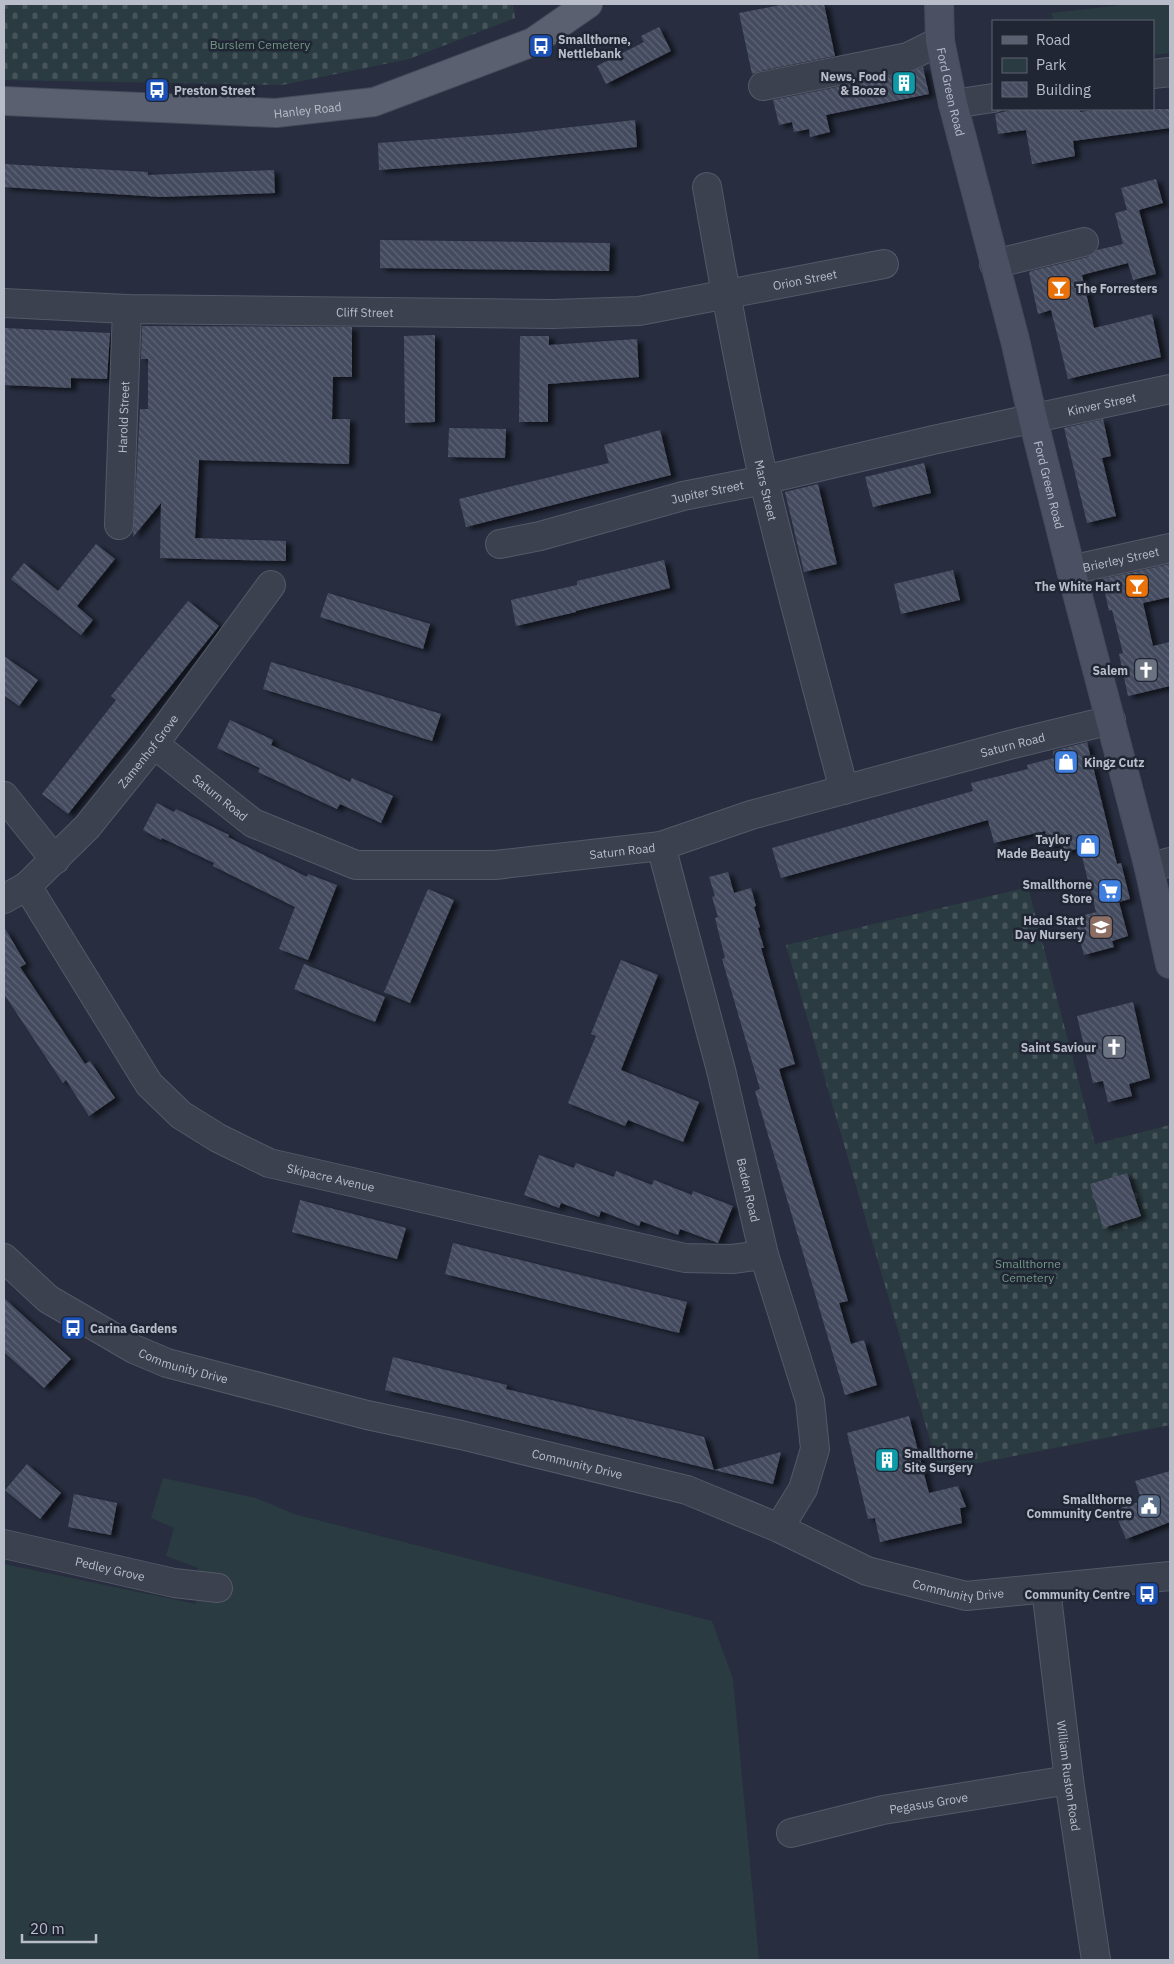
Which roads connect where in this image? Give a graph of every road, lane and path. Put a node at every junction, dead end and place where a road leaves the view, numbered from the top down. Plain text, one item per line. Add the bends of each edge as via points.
1 (588, 4) edge
2 (938, 5) edge
3 (940, 41) junction
4 (1170, 72) edge
5 (1154, 74) edge
6 (762, 86) dead end
7 (992, 98) edge
8 (4, 101) edge
9 (953, 104) junction
10 (707, 187) dead end
11 (1070, 239) dead end
12 (884, 264) dead end
13 (994, 264) junction
14 (726, 295) junction
15 (4, 304) edge
16 (127, 309) junction
17 (1170, 389) edge
18 (1033, 420) junction
19 (764, 480) junction
20 (119, 525) dead end
21 (500, 544) dead end
22 (1170, 548) edge
23 (1071, 570) junction
24 (271, 586) dead end
25 (1111, 720) junction
26 (154, 744) junction
27 (844, 790) junction
28 (4, 796) edge
29 (661, 846) junction
30 (55, 860) junction
31 (1159, 865) edge
32 (15, 892) edge
33 (1170, 964) edge
34 (764, 1255) junction
35 (4, 1258) edge
36 (779, 1528) junction
37 (4, 1544) edge
38 (1170, 1576) edge
39 (218, 1588) dead end
40 (1046, 1589) junction
41 (1069, 1780) junction
42 (791, 1833) dead end
43 (1096, 1960) edge

1 - 8 main road, Hanley Road via 533,42 374,102 276,113
2 - 3 main road, Ford Green Road
3 - 6 street via 908,57
3 - 9 main road, Ford Green Road
4 - 5 street
7 - 9 street
9 - 13 main road, Ford Green Road
10 - 14 street, Mars Street
11 - 13 street
12 - 14 street, Orion Street
13 - 18 main road, Ford Green Road
14 - 16 street, Cliff Street via 648,311 553,314
14 - 19 street, Mars Street
15 - 16 street, Cliff Street
16 - 20 street, Harold Street
17 - 18 street, Kinver Street
18 - 19 street, Jupiter Street
18 - 23 main road, Ford Green Road
19 - 21 street, Jupiter Street via 683,496
19 - 27 street, Mars Street
22 - 23 street, Brierley Street
23 - 25 main road, Ford Green Road
24 - 26 street, Zamenhof Grove
25 - 27 street, Saturn Road
25 - 31 main road, Ford Green Road
26 - 29 street, Saturn Road via 253,823 356,865 495,865
26 - 30 street, Zamenhof Grove via 87,827
27 - 29 street, Saturn Road via 751,815
28 - 30 street
29 - 34 street, Baden Road via 721,1070
30 - 32 street, Zamenhof Grove
31 - 33 main road, Ford Green Road
32 - 34 street, Skipacre Avenue via 144,1077 181,1115 269,1163 685,1258 732,1259
34 - 36 street, Baden Road via 810,1401 815,1448 803,1489
35 - 36 street, Community Drive via 48,1300 126,1345 168,1363 340,1408 687,1490
36 - 40 street, Community Drive via 867,1571 966,1596
37 - 39 street, Pedley Grove via 174,1583
38 - 40 street, Community Drive
40 - 41 street, William Ruston Road
41 - 42 street, Pegasus Grove via 883,1810
41 - 43 street, William Ruston Road

